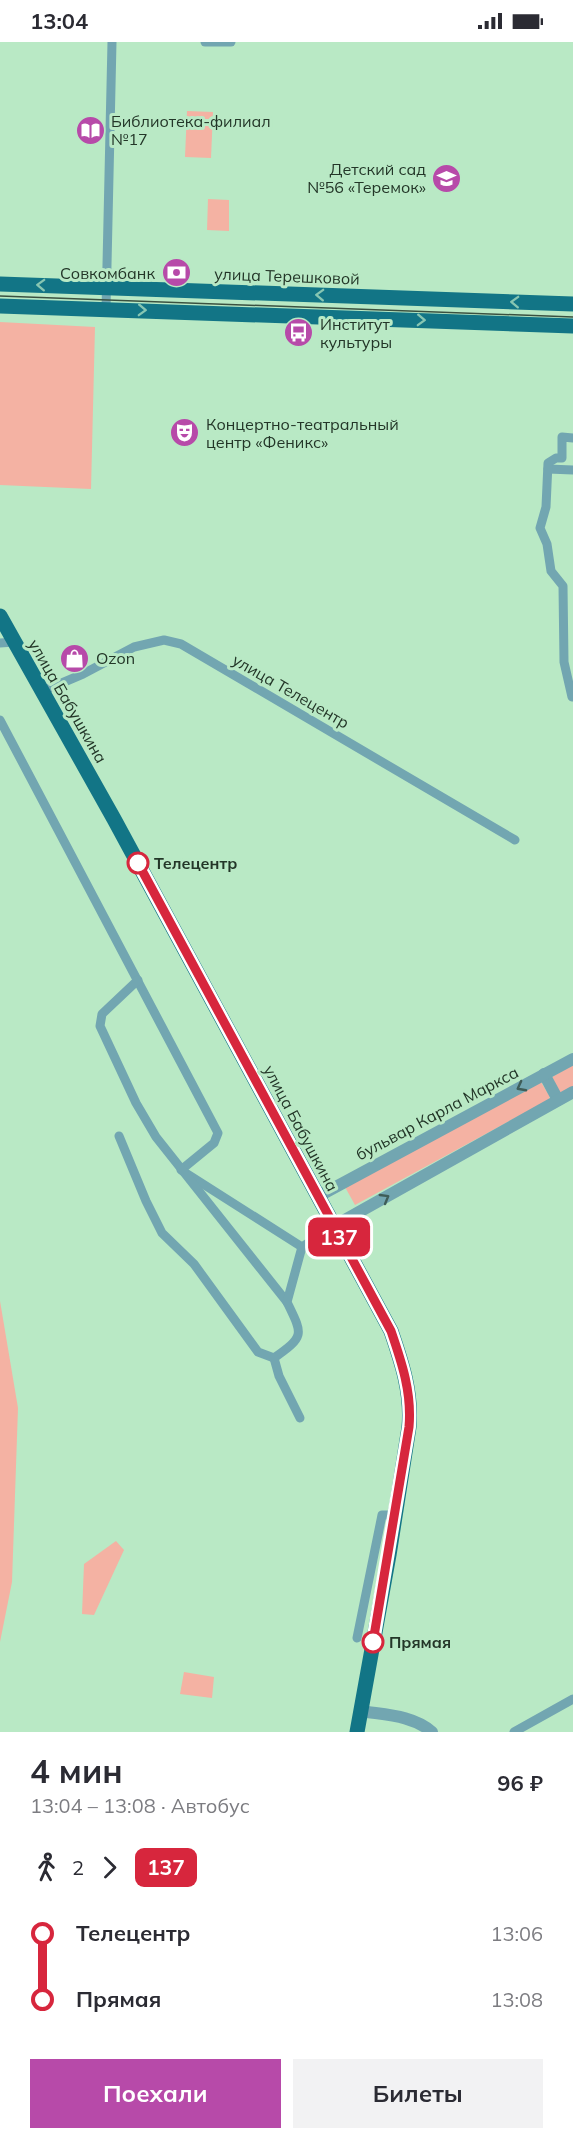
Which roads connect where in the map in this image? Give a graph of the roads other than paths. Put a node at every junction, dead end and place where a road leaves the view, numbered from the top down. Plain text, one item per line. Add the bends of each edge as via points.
1 (112, 42) edge
2 (205, 42) edge
3 (231, 42) edge
4 (0, 284) edge
5 (106, 288) junction
6 (573, 304) edge
7 (0, 306) edge
8 (106, 309) junction
9 (573, 326) edge
10 (573, 438) edge
11 (562, 459) junction
12 (548, 469) junction
13 (562, 469) junction
14 (573, 470) edge
15 (0, 616) edge
16 (7, 642) edge
17 (43, 691) junction
18 (572, 698) edge
19 (0, 720) edge
20 (515, 840) dead end
21 (138, 980) junction
22 (573, 1059) edge
23 (544, 1074) junction
24 (573, 1092) edge
25 (558, 1100) junction
26 (119, 1136) dead end
27 (181, 1170) junction
28 (318, 1197) junction
29 (334, 1226) junction
30 (302, 1247) junction
31 (287, 1302) junction
32 (274, 1358) junction
33 (300, 1418) dead end
34 (395, 1515) junction
35 (357, 1638) dead end
36 (573, 1699) edge
37 (361, 1711) junction
38 (357, 1732) edge
39 (432, 1732) edge
40 (517, 1732) edge

1 - 5 street
2 - 3 street
5 -> 4 main road, улица Терешковой
6 -> 5 main road, улица Терешковой
5 - 8 street
7 - 8 main road
8 -> 9 main road
10 - 11 street via 562,437
11 - 12 street via 548,463
11 - 13 street
12 - 13 street
12 - 18 street via 546,507 540,528 548,544 551,571 563,586 564,662
13 - 14 street
15 - 16 main road, улица Бабушкина
16 - 17 main road, улица Бабушкина
17 - 20 street, улица Телецентр via 134,647 164,640 181,644
17 - 28 main road, улица Бабушкина
19 - 21 street
21 - 27 street via 218,1133 214,1143
21 - 27 street via 102,1014 100,1026 136,1103
22 - 23 street, бульвар Карла Маркса
23 - 25 street
23 -> 28 street, бульвар Карла Маркса
24 - 25 street
29 -> 25 street
26 - 32 street via 162,1233 194,1264 258,1352
27 - 30 street
27 - 31 street
28 - 29 main road, улица Бабушкина
29 - 30 street
29 - 34 main road, улица Бабушкина via 391,1331 409,1392 409,1427
30 - 31 street
31 - 32 street via 298,1323 297,1342
32 - 33 street
34 - 35 street via 382,1515
34 - 37 main road, улица Бабушкина
36 - 40 street
37 - 38 main road, улица Бабушкина
37 - 39 street via 402,1717

